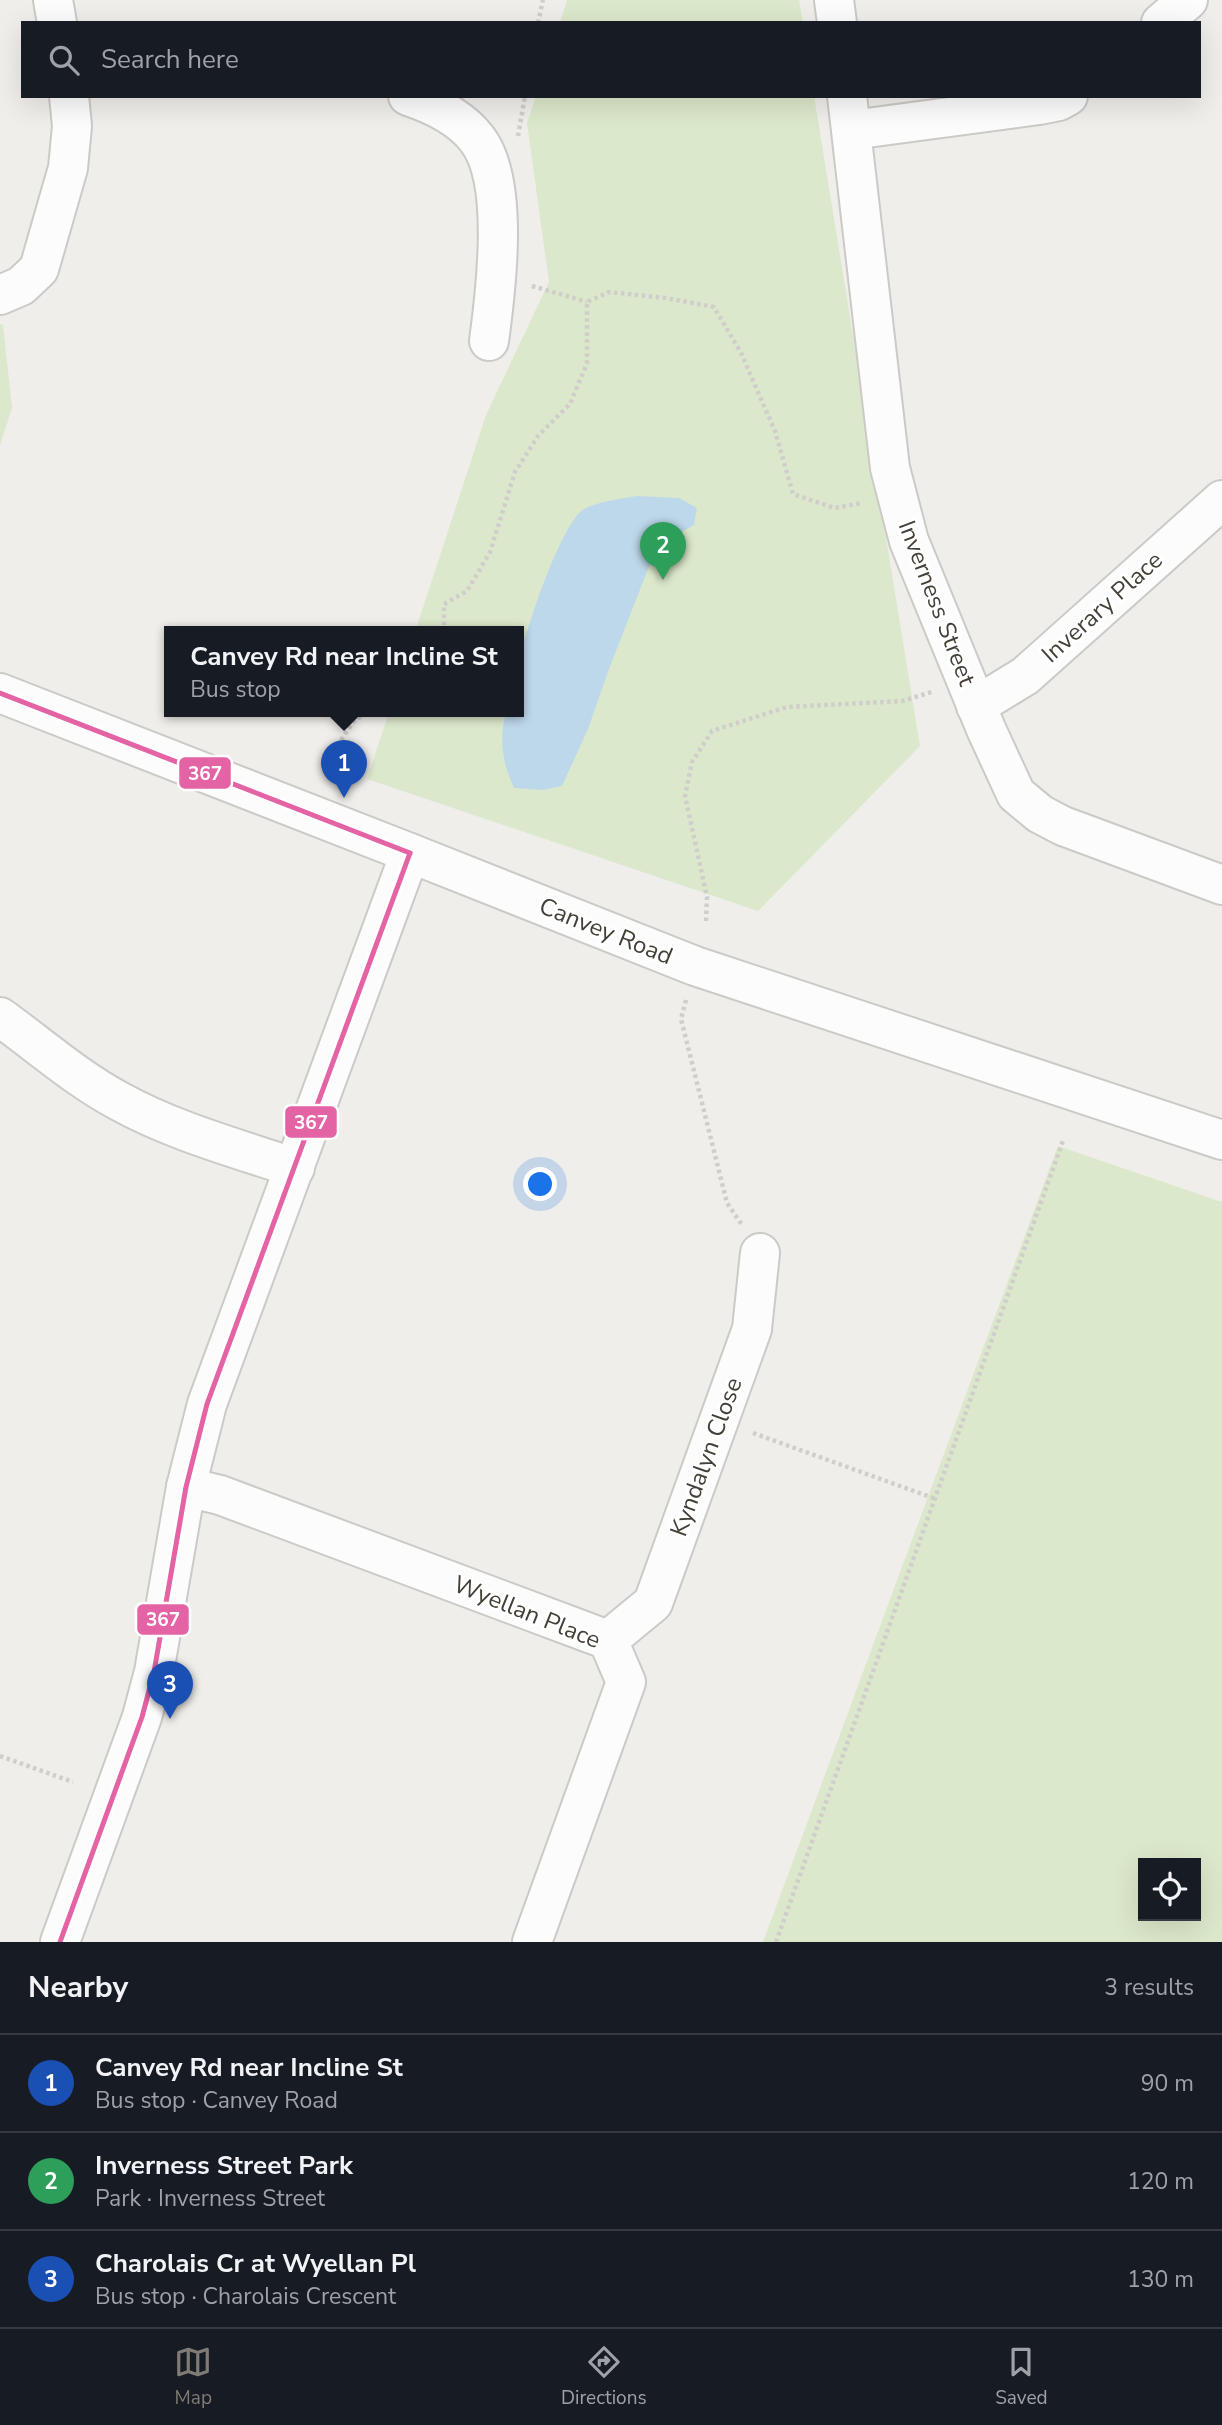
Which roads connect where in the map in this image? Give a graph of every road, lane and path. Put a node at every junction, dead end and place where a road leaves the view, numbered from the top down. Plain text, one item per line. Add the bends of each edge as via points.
1 (53, 0) edge
2 (543, 0) edge
3 (834, 0) edge
4 (1188, 0) edge
5 (57, 21) edge
6 (538, 21) edge
7 (837, 21) edge
8 (1163, 21) edge
9 (69, 98) edge
10 (414, 98) edge
11 (1064, 98) edge
12 (850, 113) edge
13 (497, 276) junction
14 (0, 295) edge
15 (587, 302) junction
16 (489, 341) dead end
17 (899, 500) junction
18 (1222, 500) edge
19 (444, 626) edge
20 (0, 693) edge
21 (971, 694) junction
22 (360, 717) edge
23 (342, 783) dead end
24 (410, 853) junction
25 (1222, 885) edge
26 (706, 921) dead end
27 (687, 996) dead end
28 (0, 1017) edge
29 (1064, 1138) dead end
30 (1222, 1140) edge
31 (295, 1168) junction
32 (760, 1253) joint
33 (719, 1420) junction
34 (186, 1487) junction
35 (936, 1499) junction
36 (608, 1640) junction
37 (0, 1756) edge
38 (73, 1782) dead end
39 (60, 1942) edge
40 (532, 1942) edge
41 (776, 1942) edge

1 - 5 street
2 - 6 path
3 - 7 street
4 - 8 street
9 - 14 street via 68,168 39,269 21,286
10 - 13 street via 453,117 477,139 492,172
11 - 12 street via 1039,105
12 - 17 street, Inverness Street via 890,468
13 - 15 path
13 - 16 street
15 - 17 path via 610,292 714,307 741,353 775,431 793,494 834,508
15 - 19 path via 587,363 570,404 538,436 515,472 490,552 467,591 444,604
17 - 21 street, Inverness Street via 909,541
18 - 21 street, Inverary Place via 1024,676
20 - 24 street, Canvey Road
21 - 25 street, Inverness Street via 1016,793 1040,814
21 - 26 path via 787,707 712,731 692,762 685,796 707,897
22 - 23 path via 331,755
24 - 30 street, Canvey Road via 695,966
24 - 31 street
27 - 32 path via 681,1019 727,1203
28 - 31 street via 119,1102
29 - 35 path
31 - 34 street via 207,1404
32 - 33 street, Kyndalyn Close via 752,1329
33 - 35 path
33 - 36 street, Kyndalyn Close via 653,1603
34 - 36 street, Wyellan Place via 220,1495
34 - 39 street via 142,1717
35 - 41 path
36 - 40 street, Wyellan Place via 626,1682
37 - 38 path

